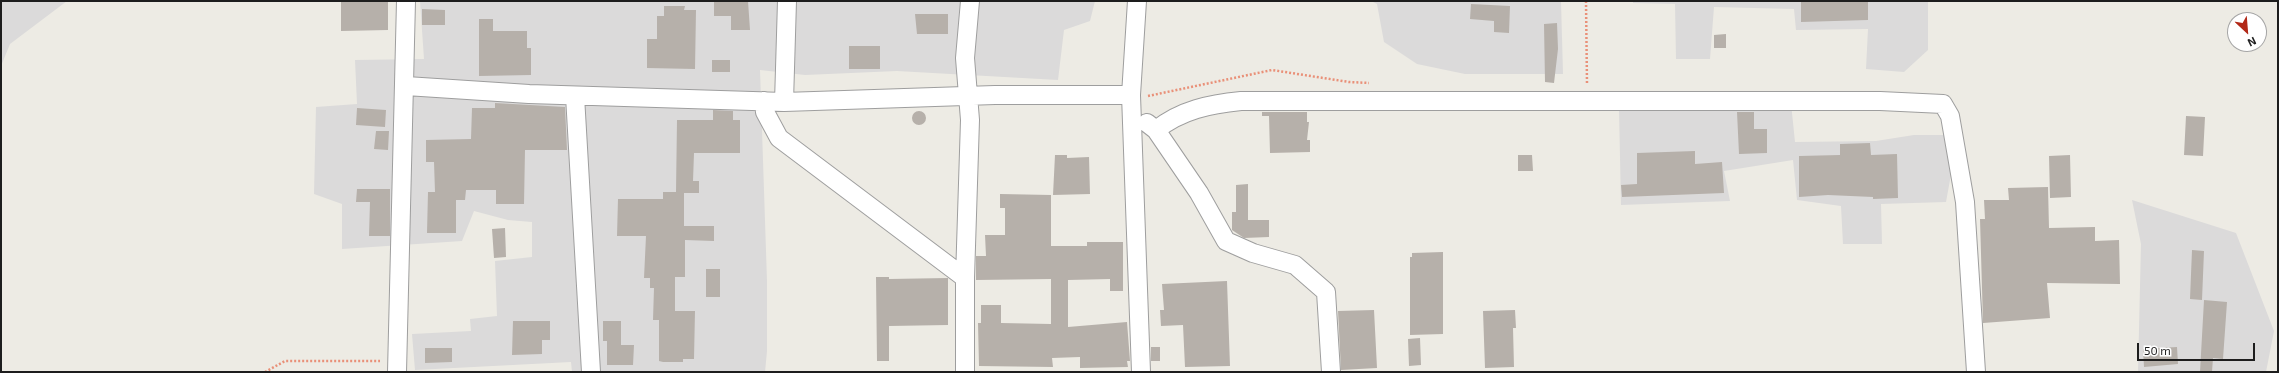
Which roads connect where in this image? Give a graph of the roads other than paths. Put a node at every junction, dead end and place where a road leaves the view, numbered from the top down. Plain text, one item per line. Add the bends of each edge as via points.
1 (406, 1) edge
2 (787, 1) edge
3 (970, 1) edge
4 (1137, 1) edge
5 (406, 86) junction
6 (575, 96) junction
7 (968, 97) junction
8 (764, 101) junction
9 (784, 102) junction
10 (1132, 103) junction
11 (1156, 130) junction
12 (965, 278) junction
13 (397, 366) edge
14 (591, 372) edge
15 (965, 372) edge
16 (1141, 372) edge
17 (1331, 372) edge
18 (1976, 372) edge

1 - 5 street
2 - 9 street
3 - 7 street via 964,58
4 - 10 street
5 - 6 street
5 - 13 street
6 - 8 street
6 - 14 street
7 - 9 street
7 - 10 street via 995,95
7 - 12 street via 970,120
8 - 9 street
8 - 12 street via 765,112 779,138
10 - 11 street
10 - 16 street
11 - 17 street via 1200,193 1226,241 1253,253 1295,265 1326,292
11 - 18 street via 1168,120 1191,110 1241,101 1880,101 1943,104 1950,116 1965,202
12 - 15 street

